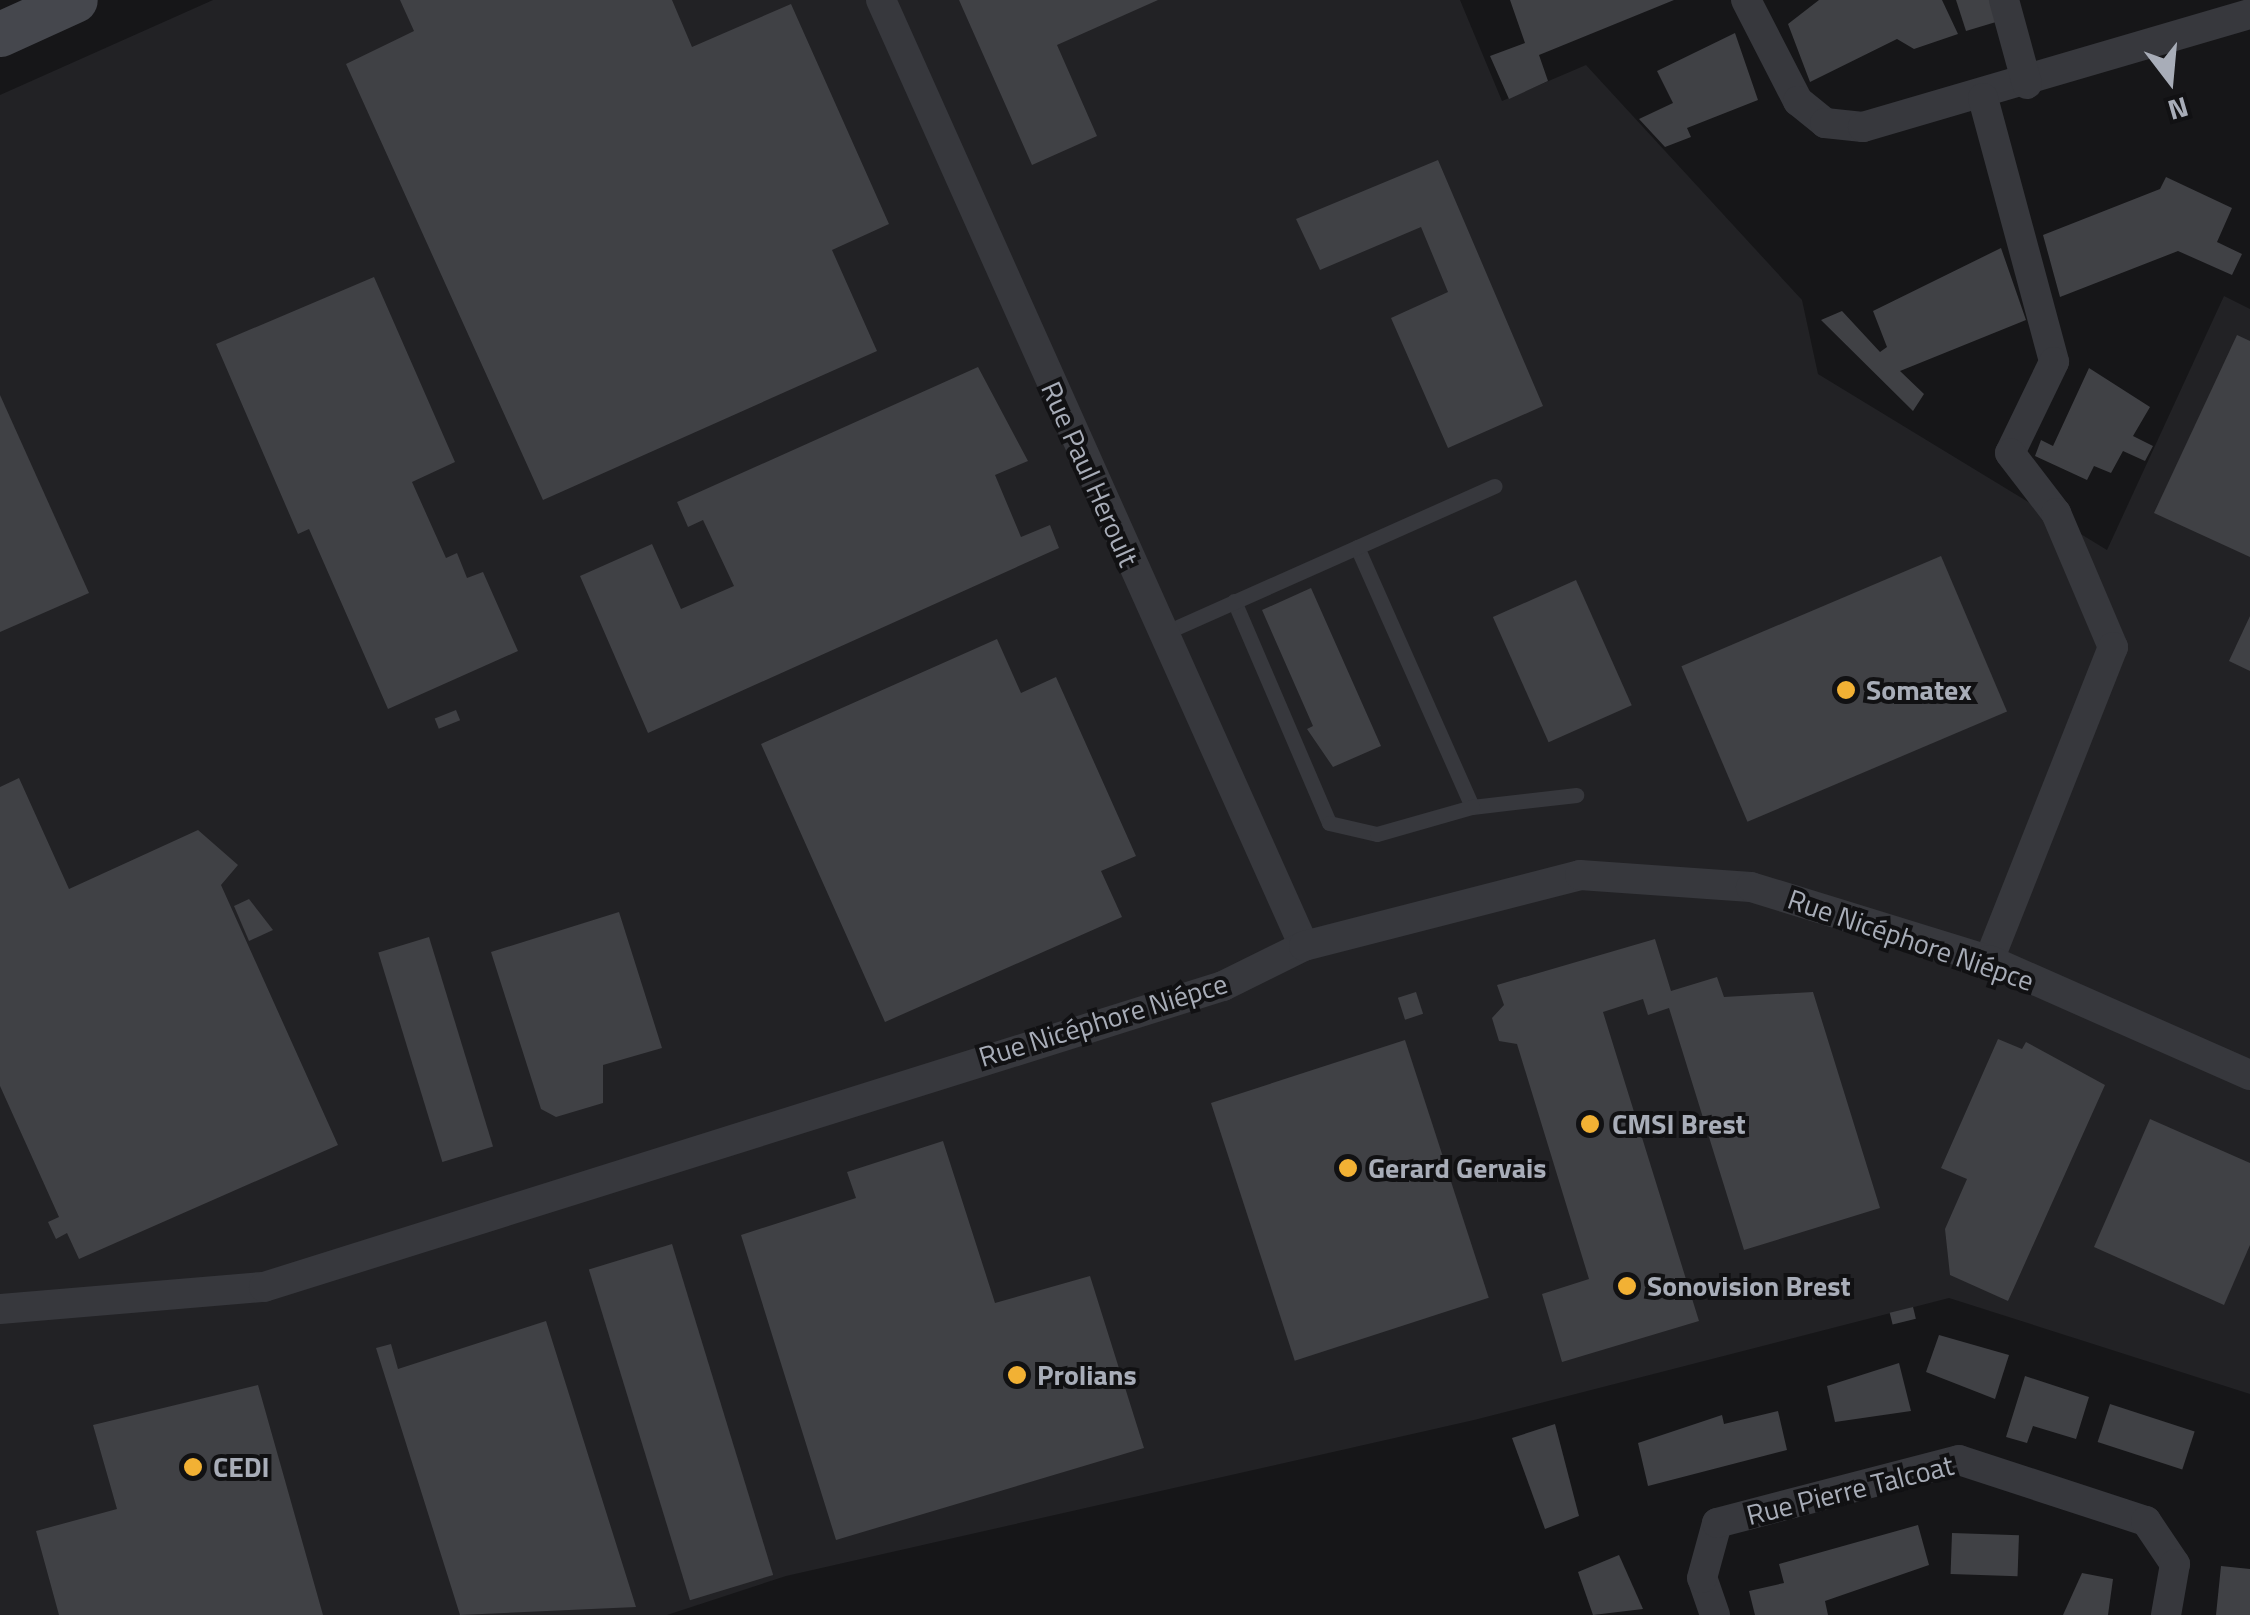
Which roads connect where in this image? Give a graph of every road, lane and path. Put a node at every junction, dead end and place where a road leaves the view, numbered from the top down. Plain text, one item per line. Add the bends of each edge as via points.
1 (75, 0) edge
2 (880, 0) edge
3 (1746, 0) edge
4 (2004, 0) edge
5 (2250, 14) edge
6 (0, 34) edge
7 (2027, 84) junction
8 (1983, 98) junction
9 (1495, 486) dead end
10 (1356, 547) junction
11 (1234, 601) junction
12 (1162, 634) junction
13 (1576, 796) dead end
14 (1472, 807) junction
15 (1304, 946) junction
16 (1989, 960) junction
17 (2250, 1075) edge
18 (0, 1309) edge
19 (1715, 1615) edge
20 (2166, 1615) edge

1 - 6 main road
2 - 12 street, Rue Paul Heroult
3 - 8 street via 1798,101 1824,123 1863,126
4 - 7 street
5 - 7 street
7 - 8 street
8 - 16 street via 2054,362 2010,453 2056,513 2113,647
9 - 10 lane
10 - 11 lane
10 - 14 lane
11 - 12 lane
11 - 14 lane via 1329,823 1377,834
12 - 15 street, Rue Paul Heroult
13 - 14 lane
15 - 16 street, Rue Nicéphore Niépce via 1580,875 1751,886
15 - 18 street, Rue Nicéphore Niépce via 1223,986 264,1287
16 - 17 street, Rue Nicéphore Niépce
19 - 20 street, Rue Pierre Talcoat via 1702,1578 1717,1523 1959,1460 2146,1520 2175,1564

